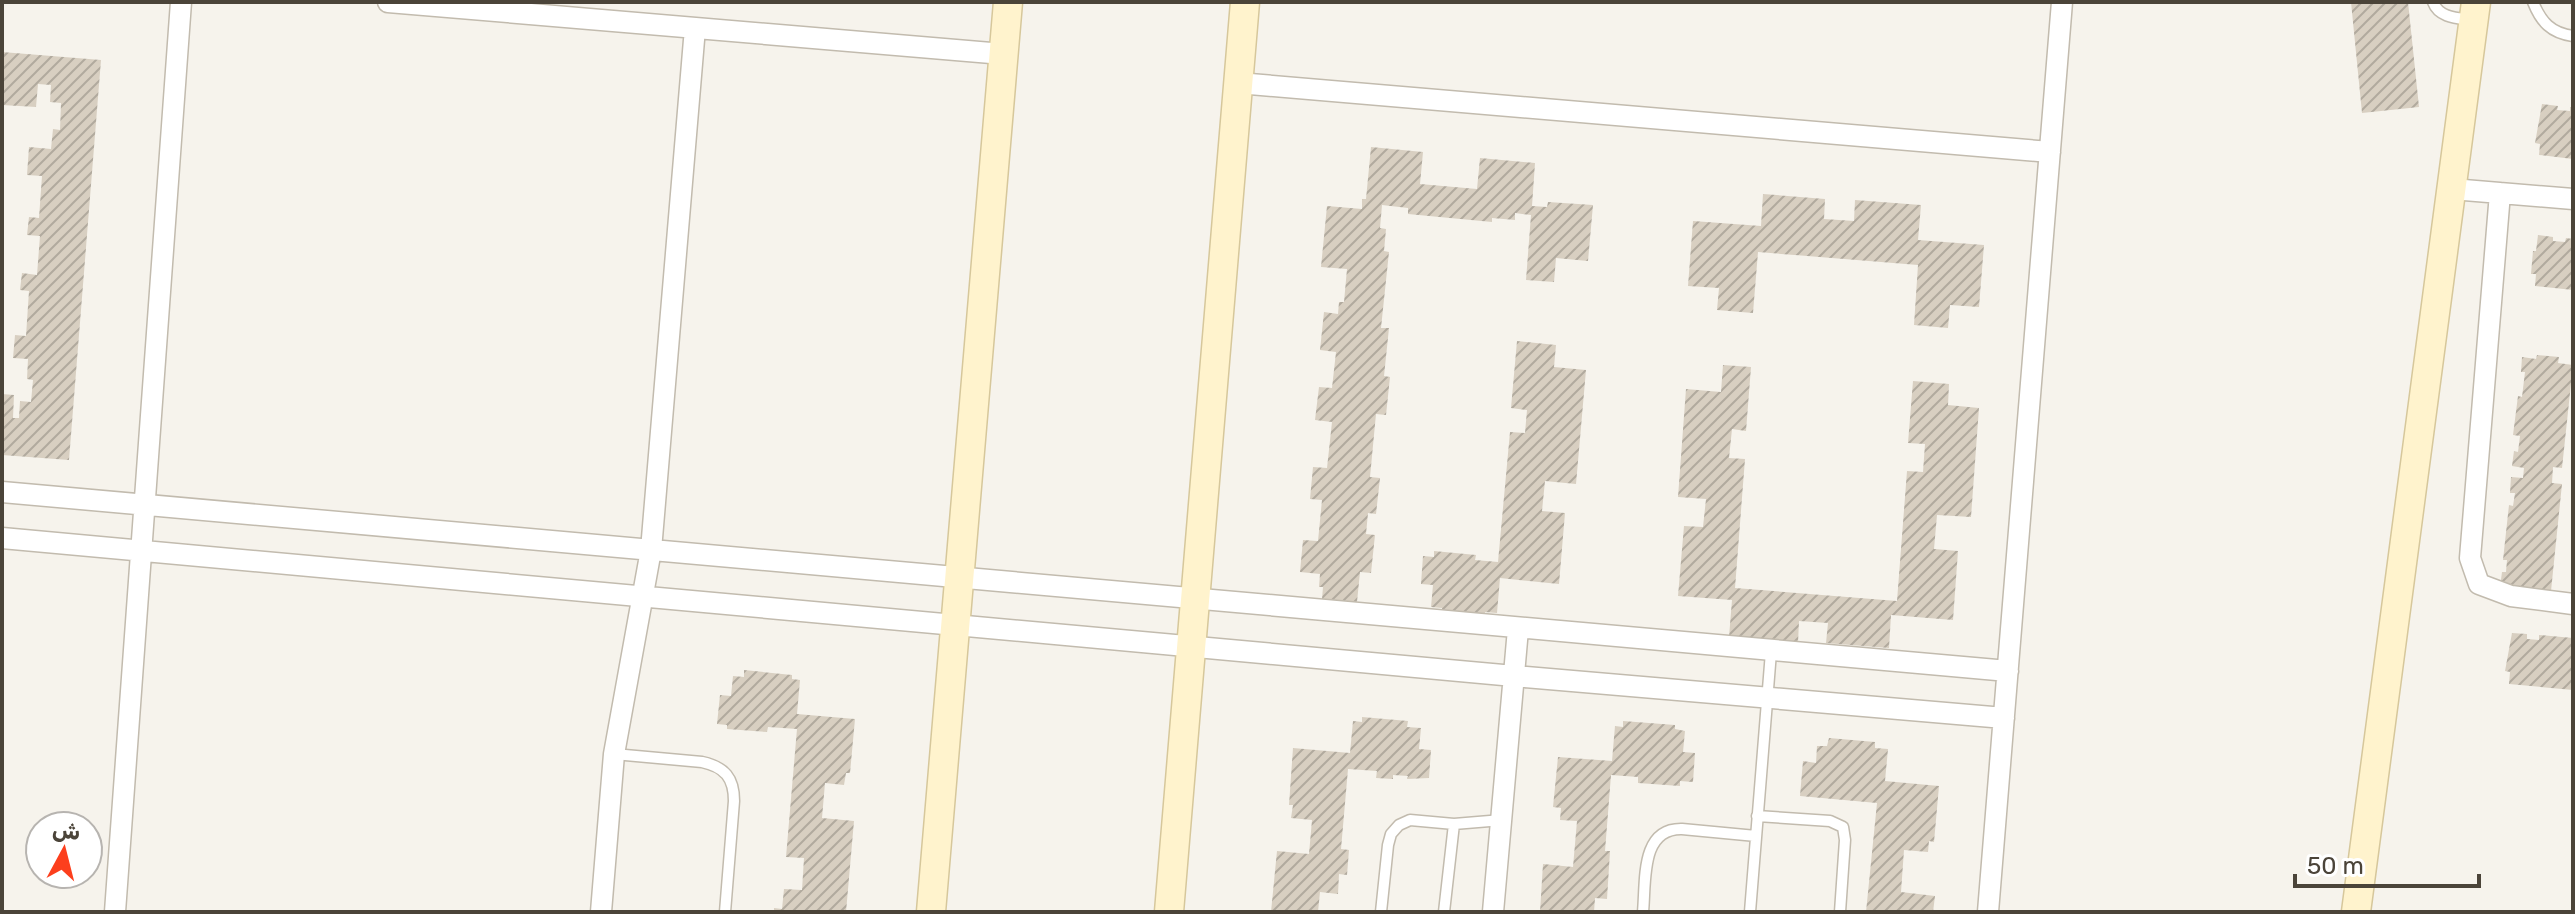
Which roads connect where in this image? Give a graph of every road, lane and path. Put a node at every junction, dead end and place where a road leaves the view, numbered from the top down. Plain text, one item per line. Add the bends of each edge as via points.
1 (181, 2) edge
2 (388, 2) edge
3 (1008, 2) edge
4 (1245, 2) edge
5 (2062, 2) edge
6 (2433, 2) edge
7 (2533, 2) edge
8 (2475, 11) edge
9 (695, 28) junction
10 (2573, 36) edge
11 (1003, 54) junction
12 (1238, 83) junction
13 (2050, 152) junction
14 (2452, 189) junction
15 (2500, 193) junction
16 (2573, 199) edge
17 (2, 492) edge
18 (144, 504) junction
19 (2, 538) edge
20 (651, 550) junction
21 (140, 551) junction
22 (958, 578) junction
23 (642, 598) junction
24 (1195, 599) junction
25 (2573, 604) edge
26 (954, 625) junction
27 (1518, 629) junction
28 (1191, 646) junction
29 (1771, 652) junction
30 (2008, 671) junction
31 (1514, 676) junction
32 (1765, 699) junction
33 (2004, 718) junction
34 (614, 754) junction
35 (1757, 816) junction
36 (1502, 820) junction
37 (1454, 824) junction
38 (1756, 836) junction
39 (115, 912) edge
40 (601, 912) edge
41 (725, 912) edge
42 (931, 912) edge
43 (1169, 912) edge
44 (1381, 912) edge
45 (1444, 912) edge
46 (1493, 912) edge
47 (1643, 912) edge
48 (1750, 912) edge
49 (1840, 912) edge
50 (1988, 912) edge
51 (2356, 912) edge

1 - 18 street
2 - 9 street
3 - 11 main road
4 - 12 main road
5 - 13 street
6 - 8 lane via 2447,17
7 - 10 lane via 2538,17 2556,34
8 - 14 main road
9 - 11 street
9 - 20 street
11 - 22 main road
12 - 13 street
12 - 24 main road
13 - 30 street
14 - 15 street
14 - 51 main road
15 - 16 street
15 - 25 street via 2470,558 2479,584 2511,596
17 - 18 street
18 - 20 street
18 - 21 street
19 - 21 street
20 - 22 street
20 - 23 street
21 - 23 street
21 - 39 street
22 - 24 street
22 - 26 main road
23 - 26 street
23 - 34 street
24 - 27 street
24 - 28 main road
26 - 28 street
26 - 42 main road
27 - 29 street
27 - 31 street
28 - 31 street
28 - 43 main road
29 - 30 street
29 - 32 lane
30 - 33 street
31 - 32 street
31 - 36 street
32 - 33 street
32 - 35 lane
33 - 50 street
34 - 40 street
34 - 41 lane via 702,762 728,774 734,801
35 - 38 lane
35 - 49 lane via 1830,821 1843,827
36 - 37 lane
36 - 46 street
37 - 44 lane via 1410,820 1391,834
37 - 45 lane
38 - 47 lane via 1682,829 1659,834 1649,854
38 - 48 lane

